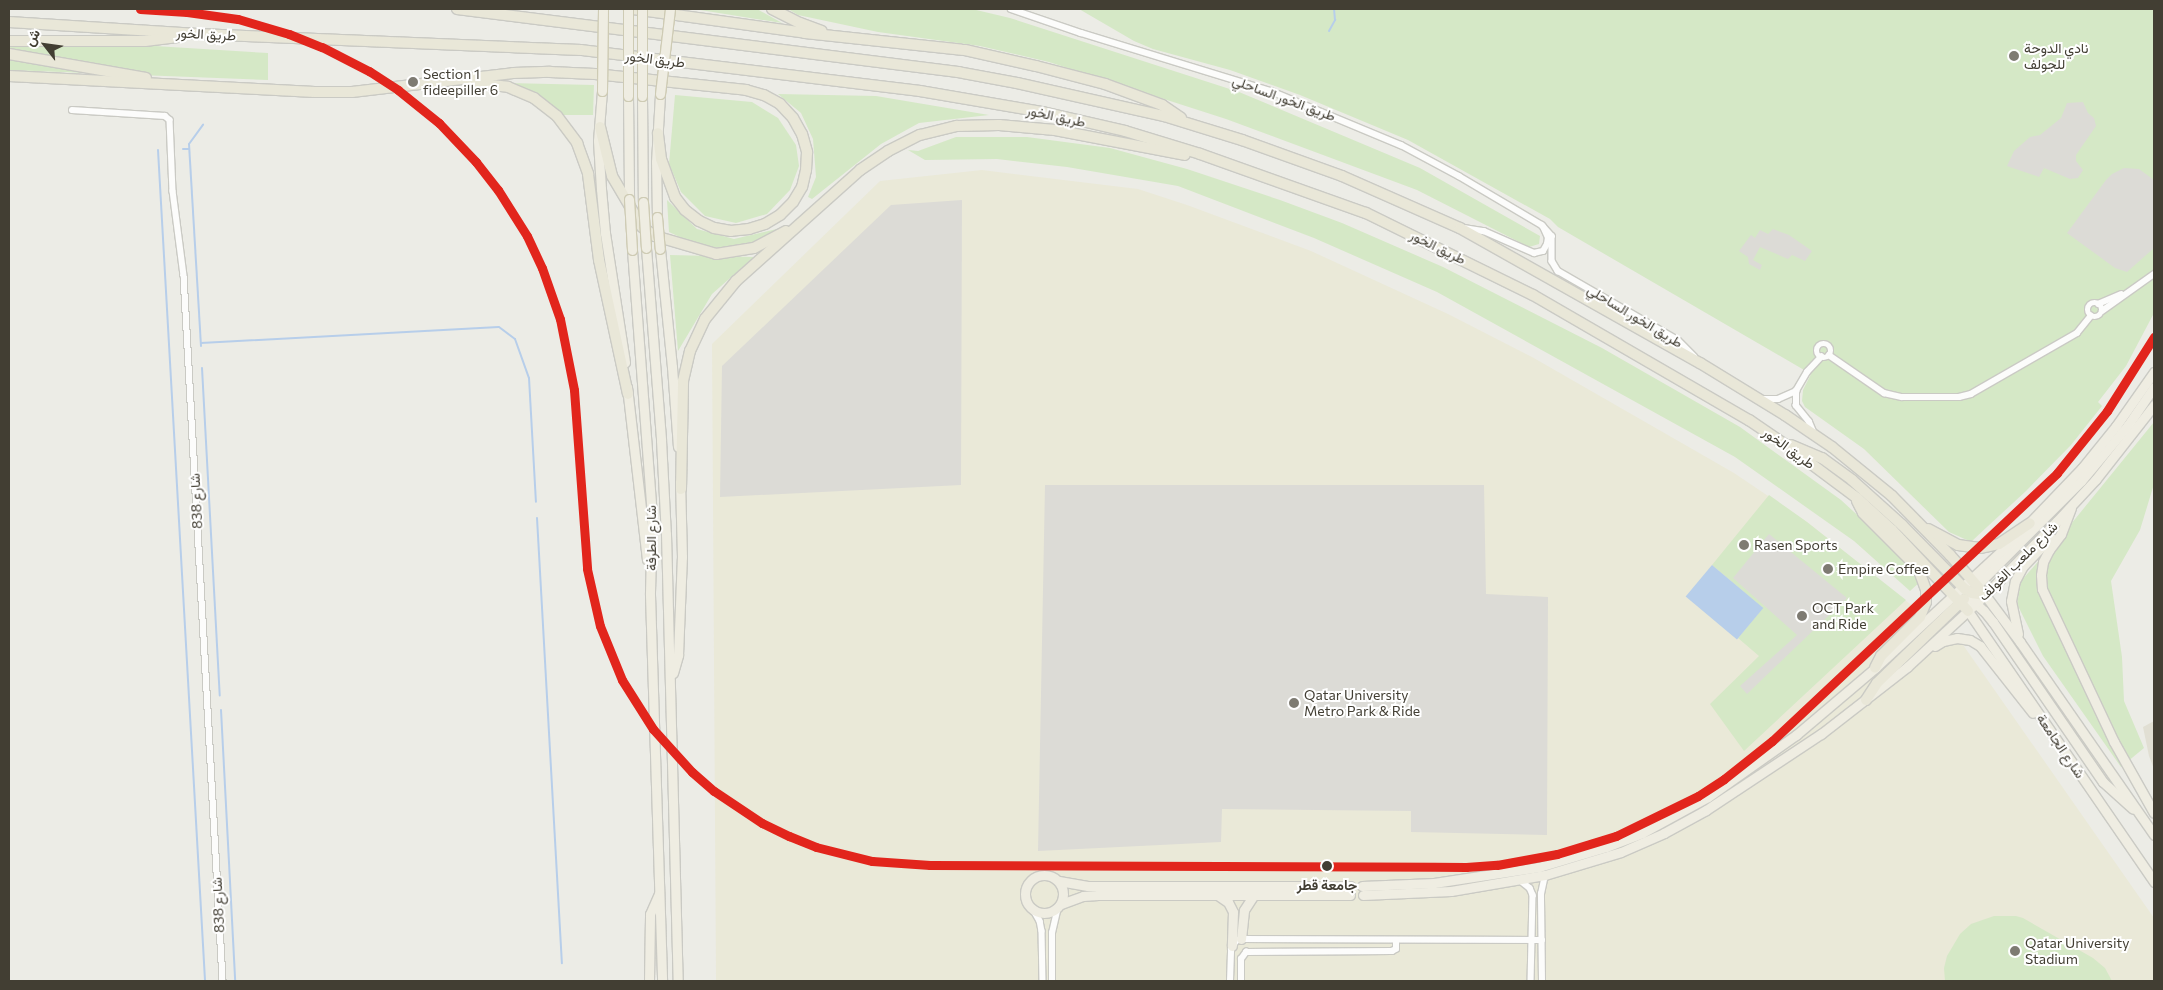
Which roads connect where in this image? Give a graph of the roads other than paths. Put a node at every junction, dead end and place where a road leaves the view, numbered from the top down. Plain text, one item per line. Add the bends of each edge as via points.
1 (457, 9) edge
2 (603, 9) edge
3 (628, 9) edge
4 (632, 9) edge
5 (642, 9) edge
6 (670, 9) edge
7 (772, 9) edge
8 (1011, 9) edge
9 (1022, 10) edge
10 (9, 22) edge
11 (198, 34) junction
12 (835, 35) junction
13 (9, 41) edge
14 (9, 54) edge
15 (9, 76) edge
16 (438, 83) junction
17 (189, 86) junction
18 (72, 110) dead end
19 (1190, 124) junction
20 (600, 127) junction
21 (658, 133) junction
22 (1200, 154) junction
23 (811, 214) junction
24 (1542, 225) junction
25 (1460, 228) junction
26 (2154, 274) edge
27 (2132, 290) junction
28 (2098, 304) junction
29 (2102, 311) junction
30 (2091, 316) junction
31 (1829, 356) junction
32 (1821, 357) junction
33 (1700, 363) junction
34 (2154, 372) edge
35 (2154, 387) edge
36 (1796, 391) junction
37 (628, 394) junction
38 (1759, 398) junction
39 (2154, 405) edge
40 (1814, 434) junction
41 (1785, 444) junction
42 (681, 489) junction
43 (1856, 498) junction
44 (2072, 504) junction
45 (2057, 522) junction
46 (2030, 523) junction
47 (1924, 528) junction
48 (1954, 594) junction
49 (650, 595) junction
50 (1969, 595) junction
51 (1985, 595) junction
52 (2020, 642) junction
53 (1907, 667) junction
54 (1875, 668) junction
55 (671, 683) junction
56 (1866, 700) junction
57 (2042, 719) junction
58 (2139, 813) junction
59 (2154, 813) edge
60 (2154, 835) edge
61 (1545, 875) junction
62 (1059, 881) junction
63 (1521, 881) junction
64 (2154, 882) edge
65 (659, 894) junction
66 (1219, 896) junction
67 (1253, 896) junction
68 (1059, 905) junction
69 (1033, 909) junction
70 (1241, 939) junction
71 (1531, 940) junction
72 (1542, 940) junction
73 (1396, 941) junction
74 (1232, 946) junction
75 (1043, 950) junction
76 (1052, 950) junction
77 (223, 981) edge
78 (649, 981) edge
79 (662, 981) edge
80 (678, 981) edge
81 (1043, 981) edge
82 (1052, 981) edge
83 (1230, 981) edge
84 (1241, 981) edge
85 (1532, 981) edge
86 (1542, 981) edge

1 - 19 highway, طريق الخور via 958,72 1088,98
2 - 20 main road, bridge
3 - 49 main road, شارع الطرفة, bridge via 629,199 652,510
4 - 12 highway via 805,34
5 - 55 main road, شارع الطرفة, bridge via 643,202 661,440
6 - 21 main road, bridge
7 - 12 highway
8 - 9 street, طريق الخور الساحلي
9 - 24 street, طريق الخور الساحلي via 1081,33 1271,91 1343,120 1450,171
10 - 11 highway, طريق الخور
11 - 13 highway via 144,41
11 - 22 highway, طريق الخور via 581,50 920,91 1043,112 1125,131
12 - 19 highway via 965,50 1036,66 1105,84 1162,105
14 - 17 highway
15 - 17 highway
16 - 17 highway via 352,92
16 - 21 highway via 513,73 550,72 746,90 764,95 780,104 794,118 802,134 807,152 802,187 793,202 765,224 732,231 714,228 692,216 675,196 661,159
16 - 37 highway via 493,84 521,92 557,116 577,143 588,174 599,260
18 - 77 street, شارع 838 via 165,116 170,120 173,191 184,276
19 - 25 highway, طريق الخور via 1342,176
20 - 23 highway via 612,176 642,227 655,236 716,254 736,252 767,243
20 - 37 main road via 598,153 605,233
21 - 42 main road, bridge via 660,249
22 - 23 highway via 1183,155 1032,127 999,124 957,126 920,135 888,150 860,170
22 - 41 highway, طريق الخور via 1366,213 1450,252 1533,295
23 - 42 highway via 724,293 696,335 683,381
24 - 25 street via 1547,244 1543,251 1534,253 1484,231
24 - 33 street, طريق الخور الساحلي via 1552,236 1552,261 1558,271 1678,340
25 - 33 highway, طريق الخور
26 - 27 street
27 - 28 street
27 - 29 street
28 - 29 street
28 - 30 street via 2088,307
29 - 30 street via 2098,317
30 - 31 street via 2077,333 1971,394 1958,397 1884,394
31 - 32 street
31 - 32 street via 1830,348 1824,343 1817,348
32 - 36 street
33 - 38 highway, طريق الخور
34 - 46 main road, شارع ملعب الغولف via 2082,468
35 - 50 main road via 2128,425 2081,481
36 - 38 street via 1778,399
36 - 40 street via 1796,406 1810,422
37 - 49 main road
38 - 40 highway, طريق الخور
39 - 44 main road, شارع ملعب الغولف via 2102,472
40 - 47 highway, طريق الخور via 1875,481
41 - 43 highway, طريق الخور
41 - 50 highway via 1822,458 1852,480 1911,533
42 - 55 main road via 680,622 678,656
43 - 48 highway, طريق الخور
43 - 54 highway via 1863,513 1918,568 1926,590 1920,618 1881,656
44 - 45 main road, شارع ملعب الغولف
44 - 59 main road via 2067,523 2043,562 2042,589 2118,750
45 - 51 main road, شارع ملعب الغولف
45 - 52 main road via 2049,540 2024,566 2015,581 2011,601
46 - 47 highway via 1999,544 1980,548 1958,545 1934,530
46 - 50 main road, شارع ملعب الغولف
47 - 50 highway, طريق الخور
48 - 50 highway, طريق الخور
48 - 54 main road
49 - 65 main road, شارع الطرفة
50 - 51 highway, طريق الخور
50 - 53 main road, شارع ملعب الغولف
50 - 56 highway via 1877,684
50 - 57 main road, شارع الجامعة
50 - 58 main road via 1992,622 2103,782
51 - 52 main road, شارع الجامعة
52 - 58 main road, شارع الجامعة
53 - 56 main road, شارع ملعب الغولف
53 - 57 main road via 1943,641 1970,640 1985,650 2030,711
54 - 63 main road, شارع ملعب الغولف via 1796,735 1729,783 1694,806 1642,833 1559,862 1510,873 1362,890 1428,894
55 - 80 main road, شارع الطرفة
56 - 61 main road, شارع ملعب الغولف via 1822,734 1685,822 1621,852
57 - 64 main road, شارع الجامعة
58 - 60 main road, شارع الجامعة
61 - 63 main road, شارع ملعب الغولف
61 - 72 street
62 - 67 main road via 1088,886 1350,890
62 - 68 main road via 1063,892
62 - 69 main road via 1046,875 1030,881 1026,897
63 - 71 street via 1528,885 1533,895
65 - 78 main road via 650,914
65 - 79 main road, شارع الطرفة
66 - 67 main road
66 - 68 main road via 1090,895
66 - 74 main road via 1228,902 1233,912
67 - 70 main road via 1244,910
68 - 69 main road via 1046,913
68 - 76 street via 1052,929
69 - 75 street via 1040,921
70 - 73 street
70 - 74 street
71 - 72 street
71 - 73 street
71 - 85 street
72 - 86 street
73 - 84 street via 1396,949 1392,951 1246,952 1241,959
74 - 83 street
75 - 76 street
75 - 81 street
76 - 82 street

